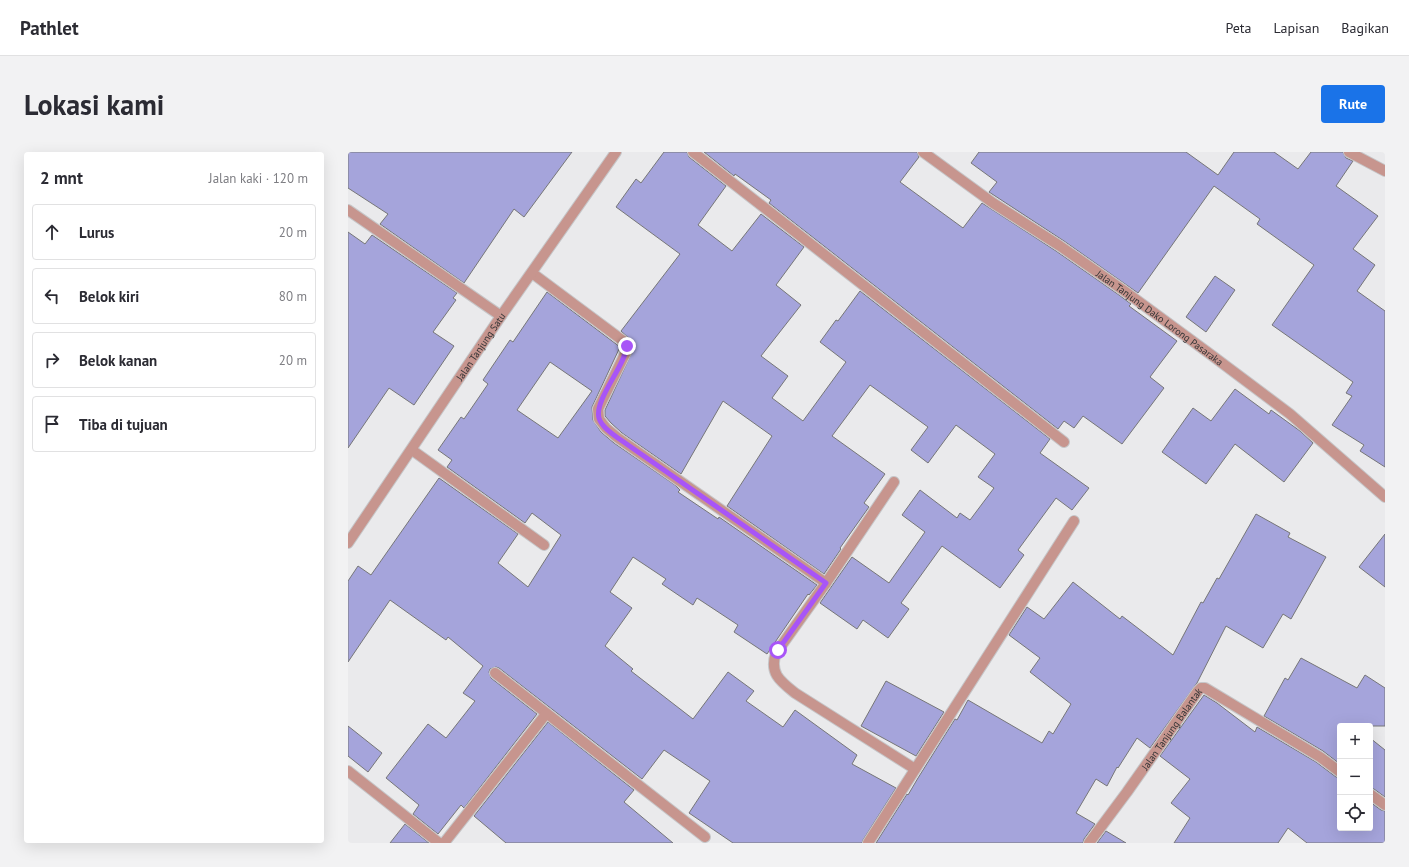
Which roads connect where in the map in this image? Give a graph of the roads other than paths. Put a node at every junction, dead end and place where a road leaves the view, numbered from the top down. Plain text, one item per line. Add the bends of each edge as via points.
1 (616, 152) edge
2 (693, 152) edge
3 (923, 152) edge
4 (1349, 152) edge
5 (1385, 171) edge
6 (348, 210) edge
7 (532, 273) junction
8 (501, 316) junction
9 (1064, 442) dead end
10 (412, 450) junction
11 (894, 482) dead end
12 (1385, 497) edge
13 (1074, 521) dead end
14 (348, 543) edge
15 (544, 545) dead end
16 (826, 583) junction
17 (495, 673) dead end
18 (546, 714) junction
19 (915, 769) junction
20 (348, 770) edge
21 (1337, 770) edge
22 (1371, 795) edge
23 (1385, 805) edge
24 (705, 837) dead end
25 (439, 843) edge
26 (444, 843) edge
27 (868, 843) edge
28 (1089, 843) edge

1 - 7 street, Jalan Tanjung Satu
2 - 9 street
3 - 12 street, Jalan Tanjung Dako Lorong Pasaraka via 993,204 1123,290 1290,414
4 - 5 street
6 - 8 street
7 - 8 street, Jalan Tanjung Satu
7 - 16 street via 626,343 624,356 598,408 599,419 606,428
8 - 10 street, Jalan Tanjung Satu
10 - 14 street, Jalan Tanjung Satu
10 - 15 street
11 - 16 street
13 - 19 street
16 - 19 street via 776,653 773,664 775,671 782,683 795,693
17 - 18 street
18 - 24 street
18 - 26 street
19 - 27 street
20 - 25 street
21 - 28 street, Jalan Tanjung Balantak via 1320,757 1205,688 1201,688
22 - 23 street

